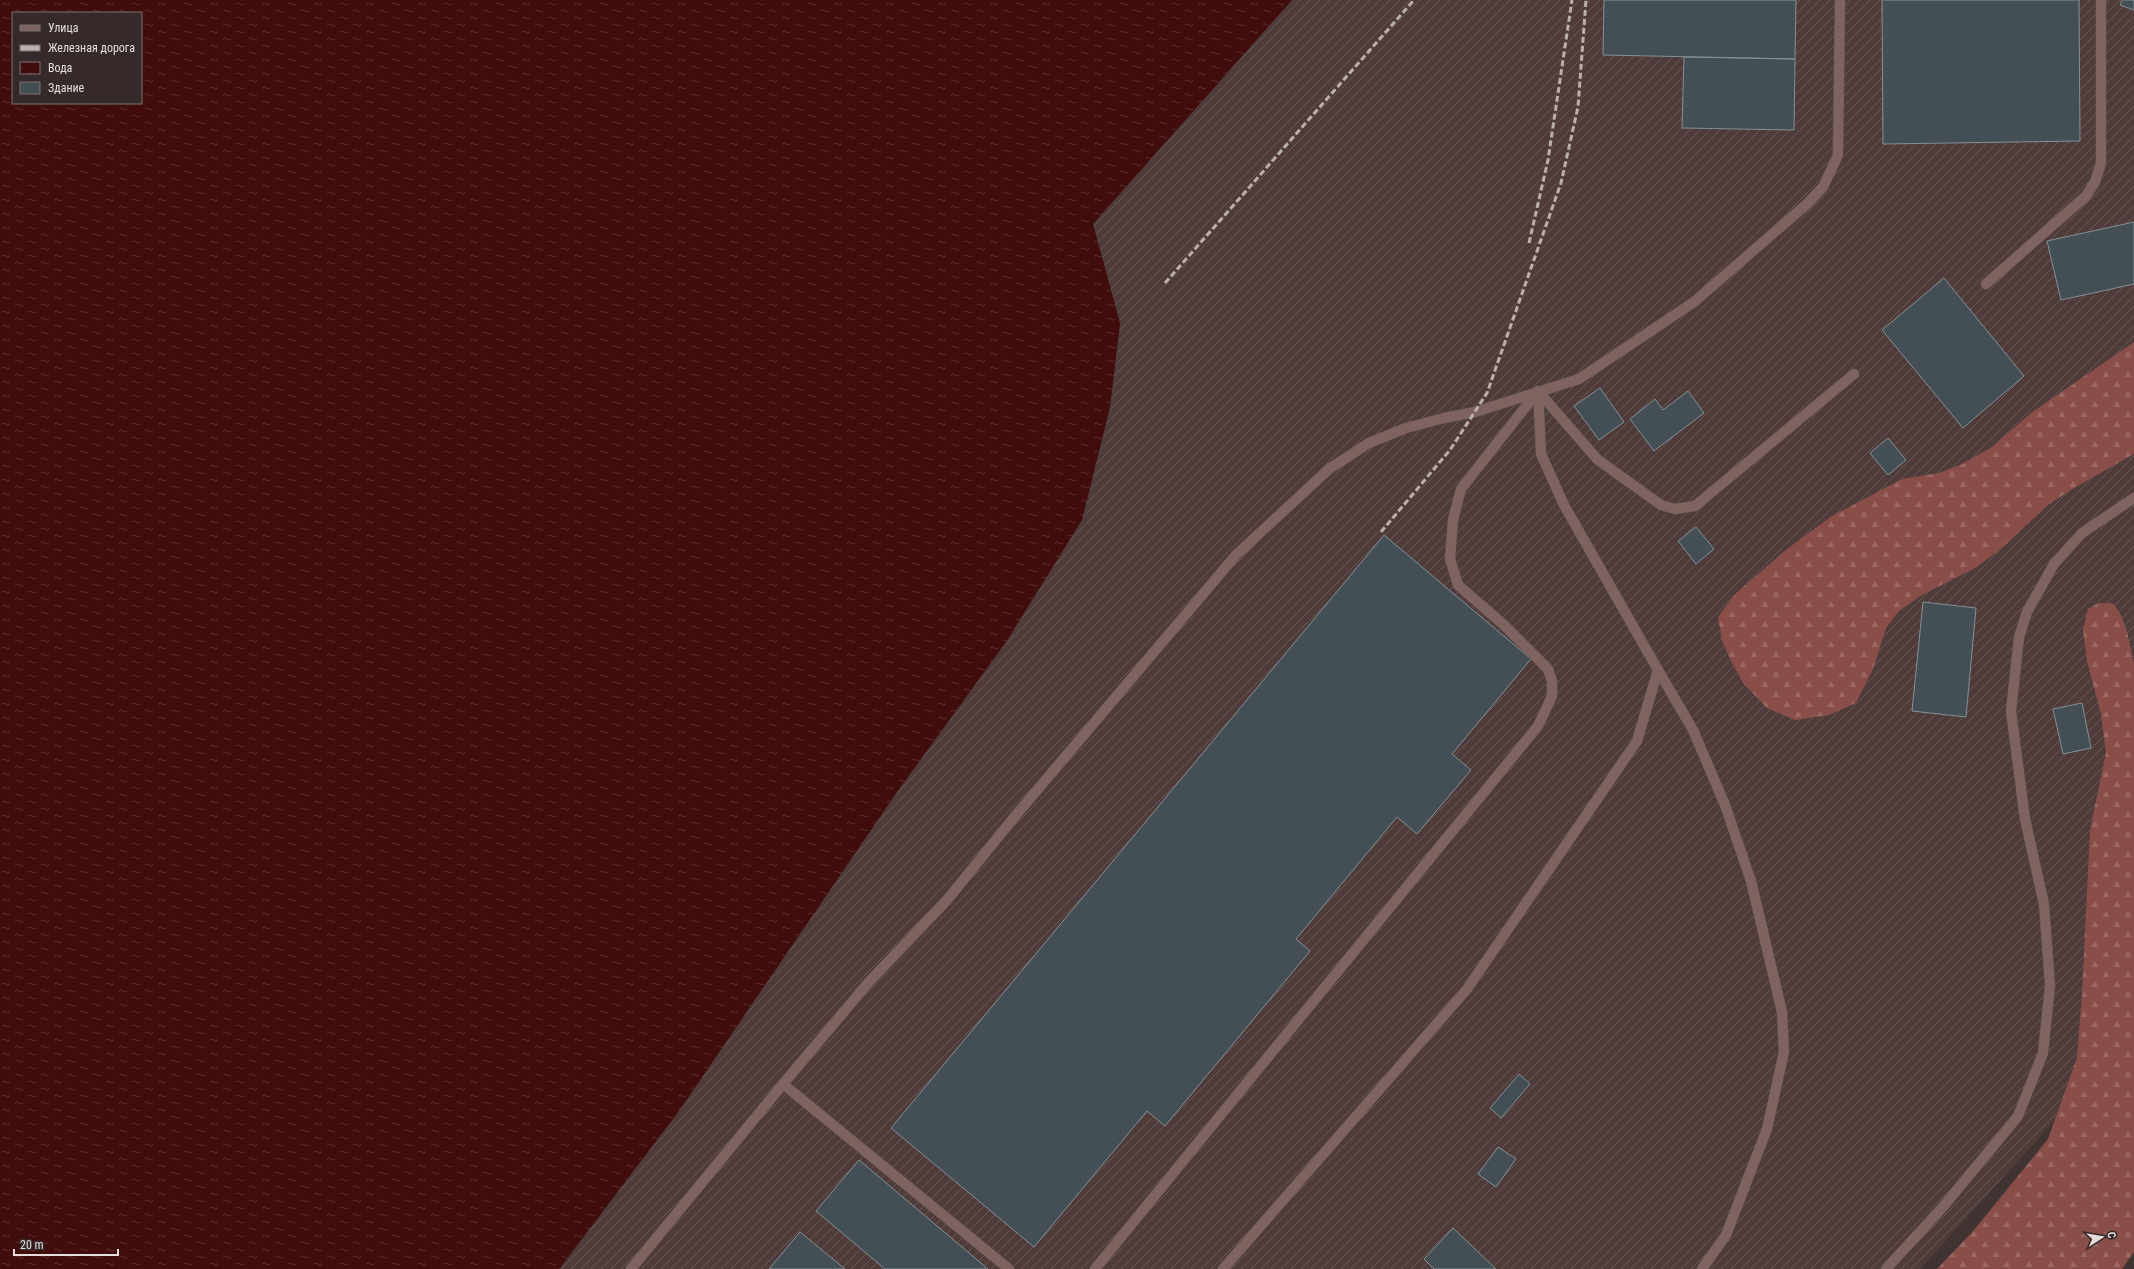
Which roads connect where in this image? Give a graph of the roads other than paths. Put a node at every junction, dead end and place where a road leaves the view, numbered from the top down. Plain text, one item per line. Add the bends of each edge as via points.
1 (1840, 0) edge
2 (2101, 0) edge
3 (1986, 284) dead end
4 (1854, 374) dead end
5 (1538, 391) junction
6 (2134, 498) edge
7 (1658, 670) junction
8 (783, 1084) junction
9 (631, 1269) edge
10 (1009, 1269) edge
11 (1095, 1269) edge
12 (1223, 1269) edge
13 (1702, 1269) edge
14 (1886, 1269) edge

1 - 5 street via 1838,155 1823,187 1785,224 1694,302 1579,379
2 - 3 street via 2101,164 2095,182 2086,196
4 - 5 street via 1695,506 1675,509 1661,505 1597,459
5 - 7 street via 1541,454 1564,505
5 - 8 street via 1475,412 1406,428 1369,443 1329,469 1236,555 947,900 868,983
5 - 11 street via 1460,489 1453,520 1450,559 1458,585 1504,625 1548,669 1552,680 1552,696 1538,726
6 - 14 street via 2082,533 2054,564 2027,612 2019,637 2011,711 2026,819 2044,904 2050,986 2043,1053 2018,1116 1942,1208
7 - 12 street via 1637,741 1467,989
7 - 13 street via 1693,730 1725,805 1751,881 1782,1019 1784,1052 1767,1129 1726,1235
8 - 9 street
8 - 10 street

